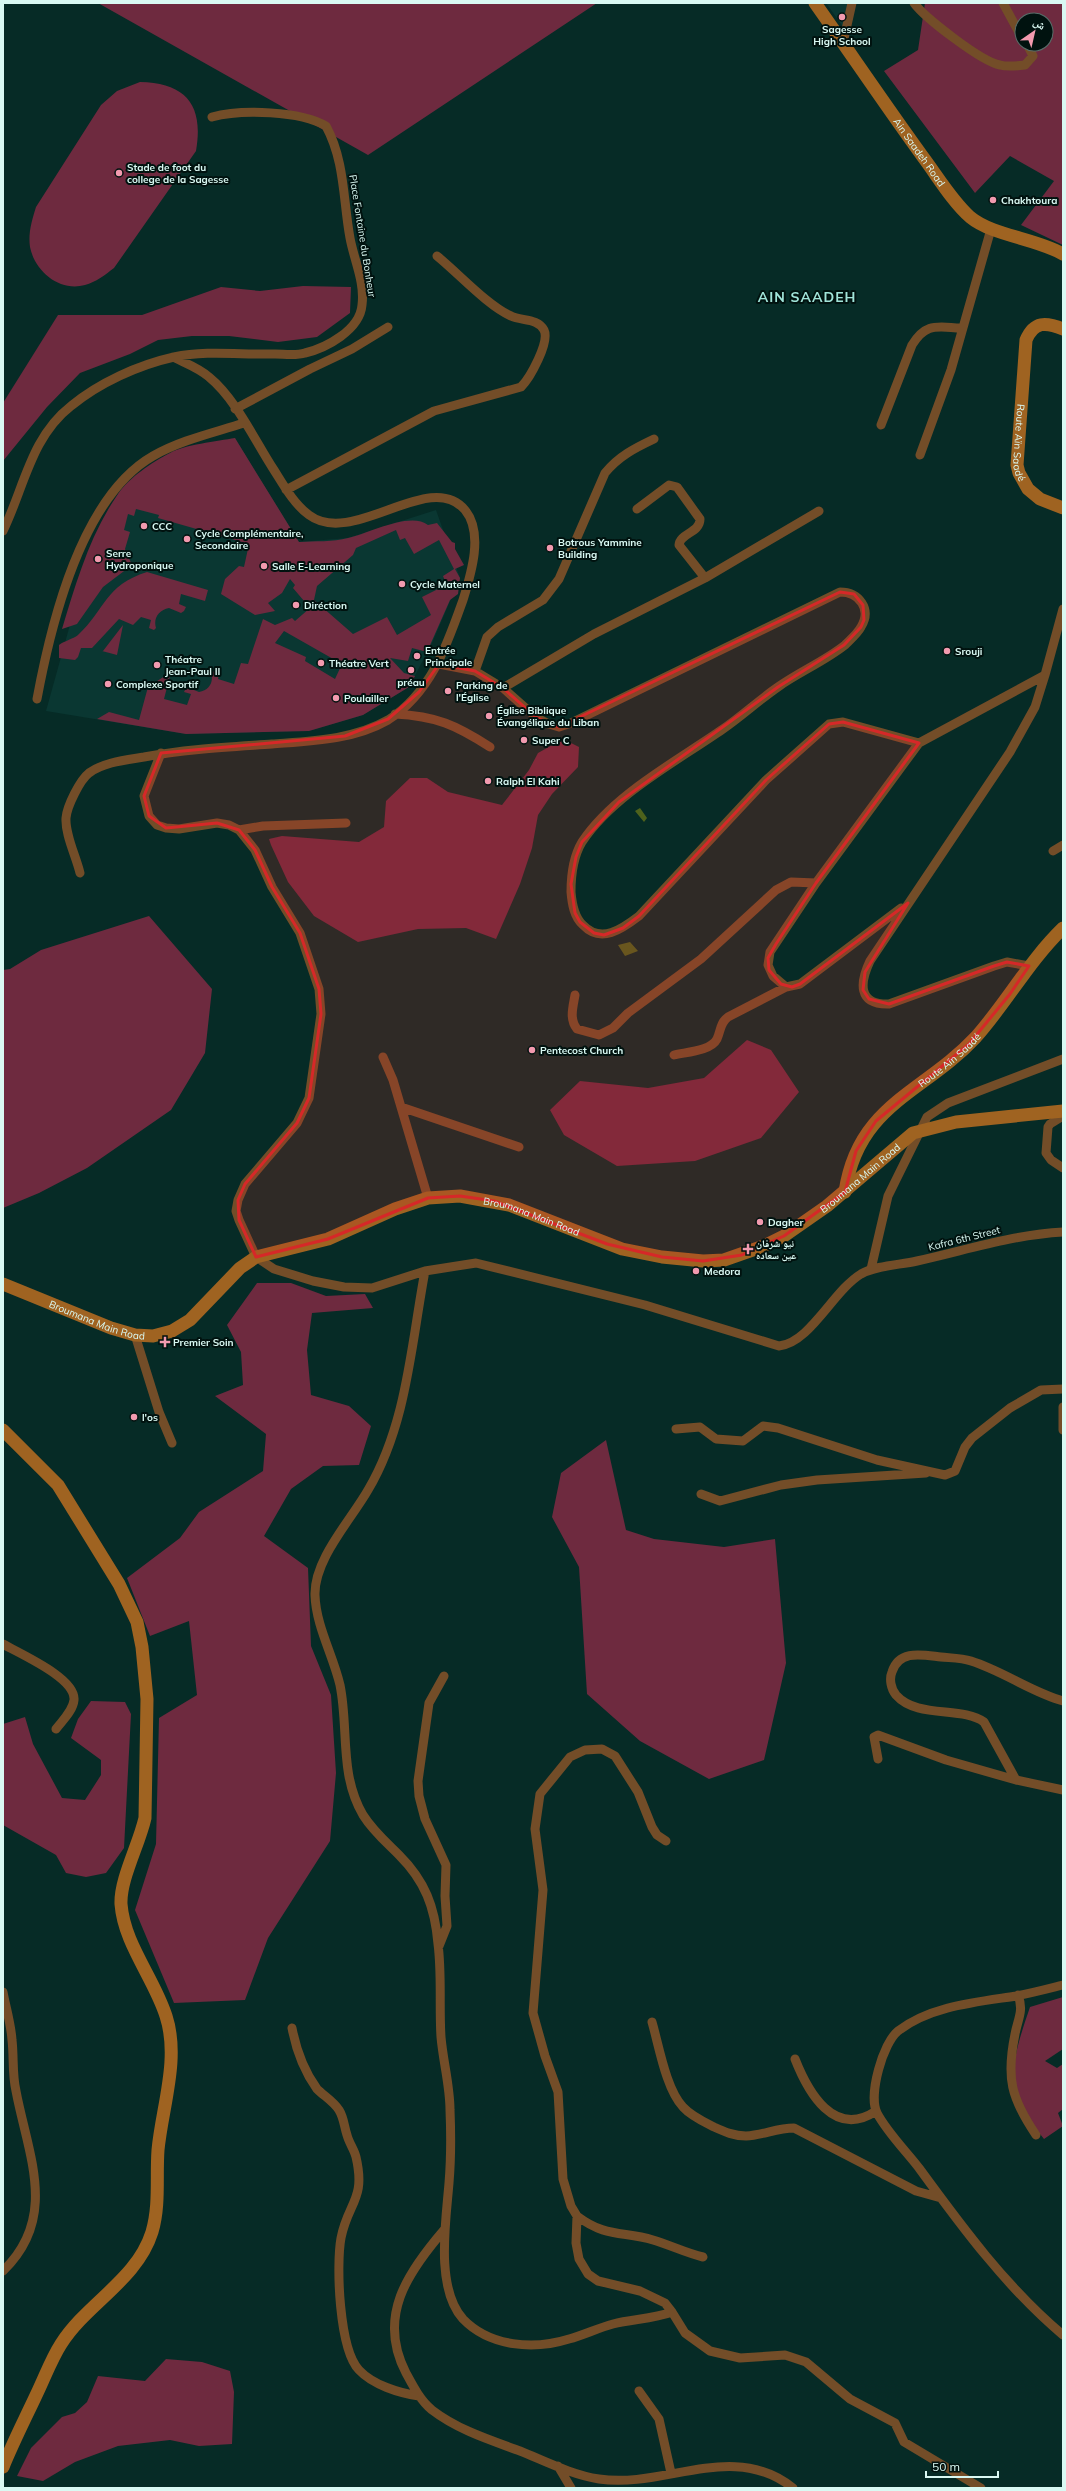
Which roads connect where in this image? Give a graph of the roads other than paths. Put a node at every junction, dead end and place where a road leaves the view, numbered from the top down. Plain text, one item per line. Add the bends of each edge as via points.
1 (815, 3) edge
2 (852, 3) edge
3 (914, 3) edge
4 (1003, 3) edge
5 (1014, 23) edge
6 (843, 43) junction
7 (1033, 52) edge
8 (212, 117) dead end
9 (991, 229) junction
10 (1063, 254) edge
11 (437, 256) dead end
12 (388, 327) dead end
13 (961, 328) junction
14 (1063, 329) edge
15 (173, 357) junction
16 (236, 408) junction
17 (244, 423) junction
18 (881, 425) dead end
19 (654, 439) dead end
20 (920, 455) dead end
21 (286, 490) junction
22 (1063, 508) edge
23 (637, 509) dead end
24 (819, 511) dead end
25 (3, 531) edge
26 (705, 578) junction
27 (1063, 608) edge
28 (439, 664) junction
29 (475, 671) junction
30 (1045, 675) junction
31 (503, 688) junction
32 (37, 700) dead end
33 (395, 714) junction
34 (919, 743) junction
35 (490, 747) dead end
36 (161, 753) junction
37 (346, 823) dead end
38 (239, 830) junction
39 (1063, 845) edge
40 (1053, 850) dead end
41 (80, 873) dead end
42 (816, 883) junction
43 (908, 903) junction
44 (1063, 928) edge
45 (1029, 966) junction
46 (786, 986) junction
47 (575, 995) dead end
48 (674, 1055) dead end
49 (382, 1057) dead end
50 (1063, 1059) edge
51 (401, 1107) junction
52 (1063, 1111) edge
53 (1063, 1116) edge
54 (919, 1131) junction
55 (519, 1147) dead end
56 (1063, 1168) edge
57 (845, 1192) junction
58 (428, 1198) junction
59 (1063, 1232) edge
60 (256, 1257) junction
61 (871, 1269) junction
62 (425, 1271) junction
63 (3, 1284) edge
64 (135, 1335) junction
65 (1063, 1389) edge
66 (1063, 1407) edge
67 (676, 1429) dead end
68 (3, 1430) edge
69 (1063, 1430) edge
70 (172, 1443) dead end
71 (932, 1472) junction
72 (702, 1494) dead end
73 (3, 1644) edge
74 (444, 1676) dead end
75 (1063, 1701) edge
76 (56, 1729) dead end
77 (878, 1759) dead end
78 (1016, 1780) junction
79 (1063, 1790) edge
80 (666, 1841) dead end
81 (439, 1948) junction
82 (1063, 1985) edge
83 (3, 1992) edge
84 (1018, 1995) junction
85 (652, 2022) dead end
86 (292, 2028) dead end
87 (795, 2059) dead end
88 (876, 2111) junction
89 (1036, 2135) dead end
90 (941, 2198) junction
91 (577, 2216) junction
92 (444, 2230) junction
93 (703, 2257) dead end
94 (3, 2271) edge
95 (672, 2312) junction
96 (1063, 2335) edge
97 (639, 2391) dead end
98 (419, 2396) junction
99 (558, 2466) junction
100 (3, 2467) edge
101 (671, 2473) junction
102 (571, 2488) edge
103 (793, 2488) edge
104 (981, 2488) edge

1 - 6 main road, Ain Saadeh Road
2 - 6 street
3 - 7 street via 930,20 989,61 1000,65 1027,64 1034,54
4 - 5 street
6 - 9 main road, Ain Saadeh Road via 951,194 970,216
8 - 15 street, Place Fontaine du Bonheur via 261,113 308,119 326,126 337,149 350,240 361,282 363,306 354,324 341,336 304,354 200,353
9 - 10 main road, Ain Saadeh Road via 1038,242
9 - 13 street
11 - 21 street via 511,317 535,322 543,328 545,336 530,378 521,388 434,411
12 - 16 street via 352,349
13 - 18 street via 935,326 918,335
13 - 20 street via 951,370
14 - 22 main road, Route Aïn Saadé via 1044,323 1037,325 1030,331 1026,340 1017,465 1028,489 1040,500
15 - 16 street via 210,377
15 - 25 street, Place Fontaine du Bonheur via 104,383 53,422 37,447
16 - 17 street
17 - 21 street
17 - 32 street via 189,439 153,456 125,479 114,493 90,529 70,571 52,631
19 - 29 street via 630,450 616,460 605,473 560,579 543,600 498,627 487,637
21 - 28 street via 310,516 333,524 345,523 429,498 446,498 465,509 470,518 475,544 466,589
23 - 26 street via 669,485 677,487 699,516 700,523 679,545
24 - 26 street
26 - 31 street via 594,634
27 - 30 street
28 - 29 street
28 - 33 street via 420,692
29 - 31 street
30 - 34 street
30 - 43 street via 1035,707 1010,752
31 - 34 street via 537,718 559,727 840,592 854,594 863,605 861,627 844,645 778,687 619,802 582,842 572,872 572,905 580,922 594,933 604,934 623,928 639,916 766,780 828,724 844,722
33 - 35 street via 416,715 448,722
33 - 36 street via 345,736
34 - 42 street
36 - 38 street via 144,796 149,816 157,824 178,829 218,823 229,824
36 - 41 street via 104,766 84,778 75,792 66,818
37 - 38 street
38 - 60 street via 255,850 272,887 300,933 319,989 321,1004 314,1077 304,1113 245,1184 238,1200 236,1211
39 - 40 street
42 - 46 street via 768,958 773,976
42 - 47 street via 791,882 776,890 701,959 608,1031 599,1035 577,1029 573,1024 572,1015
43 - 45 street via 865,972 864,995 874,1002 889,1004 1007,962
43 - 46 street via 809,979 792,987
44 - 45 main road, Route Aïn Saadé
45 - 57 main road, Route Aïn Saadé via 1010,994 969,1044 876,1120 856,1151
46 - 48 street via 728,1017 723,1021 717,1038 710,1046
49 - 51 street via 394,1080
50 - 54 street via 948,1103 927,1117
51 - 55 street
51 - 58 street
52 - 54 main road, Broumana Main Road via 956,1122
53 - 56 street via 1048,1127 1046,1153
54 - 57 main road, Broumana Main Road via 900,1141
54 - 61 street via 888,1196
57 - 58 main road, Broumana Main Road via 799,1226 764,1246 724,1260 703,1261 662,1257 622,1249 494,1201 460,1196
58 - 60 main road, Broumana Main Road via 395,1209 328,1239
59 - 61 street, Kafra 6th Street via 1029,1234
60 - 62 street via 274,1269 344,1287 372,1288
60 - 64 main road, Broumana Main Road via 240,1268 190,1320 172,1331 153,1336
61 - 62 street via 850,1283 825,1308 806,1333 787,1346 778,1346 645,1305 476,1263
62 - 81 street via 403,1399 388,1451 369,1488 320,1566 315,1595 320,1624 342,1700 346,1767 350,1784 363,1814 375,1831 413,1870 428,1892 436,1919
63 - 64 main road, Broumana Main Road via 85,1319
64 - 70 street via 159,1412
65 - 71 street via 1041,1390 1022,1400 972,1438 965,1447 955,1471 945,1475
66 - 69 street
67 - 71 street via 700,1427 716,1440 743,1441 763,1426 778,1428 877,1460
68 - 100 main road via 58,1485 119,1584 137,1622 147,1699 145,1818 141,1837 121,1892 121,1903 128,1933 167,2018 170,2048 170,2067 159,2148 157,2206 150,2236 138,2261 94,2305 60,2345
71 - 72 street via 817,1480 781,1485 720,1501
73 - 76 street via 52,1672 70,1688 74,1695 72,1707
74 - 81 street via 429,1703 418,1781 425,1819 446,1865 444,1896 447,1926
75 - 78 street via 971,1661 913,1654 902,1659 894,1668 891,1684 901,1699 937,1712 975,1717 984,1722
77 - 78 street via 873,1741 878,1735 946,1760
78 - 79 street
80 - 91 street via 657,1836 638,1792 615,1756 602,1749 585,1750 570,1757 540,1794 535,1829 543,1890 533,2013 558,2092 564,2179 571,2206
81 - 92 street via 441,2036 450,2111 450,2181
82 - 84 street
83 - 94 street via 12,2039 15,2090 37,2190 35,2214 28,2235
84 - 88 street via 935,2012 913,2021 897,2032 888,2044 879,2066 875,2092
84 - 89 street via 1022,2007 1012,2054 1011,2081 1016,2103
85 - 90 street via 670,2084 677,2098 683,2107 702,2120 732,2135 746,2136 794,2128 916,2191
86 - 98 street via 301,2060 318,2089 331,2099 343,2117 346,2134 355,2151 358,2167 360,2183 355,2203 343,2228 340,2256 340,2308 353,2361 367,2377 398,2391
87 - 88 street via 809,2090 832,2114 858,2120 865,2119
88 - 90 street
90 - 96 street via 1012,2286
91 - 93 street via 589,2225 616,2235 653,2240 680,2252
91 - 95 street via 576,2243 579,2259 588,2274 598,2281 654,2297 665,2303
92 - 95 street via 447,2275 454,2306 468,2324 500,2340 524,2345 552,2344 616,2324
92 - 98 street via 421,2257 410,2275 396,2310 396,2354
95 - 104 street via 685,2333 710,2351 740,2358 785,2355 806,2362 850,2398 895,2423 904,2442
97 - 101 street via 659,2419
98 - 99 street via 432,2409 472,2433
99 - 101 street via 600,2480
99 - 102 street
101 - 103 street via 714,2467 752,2468 783,2480

